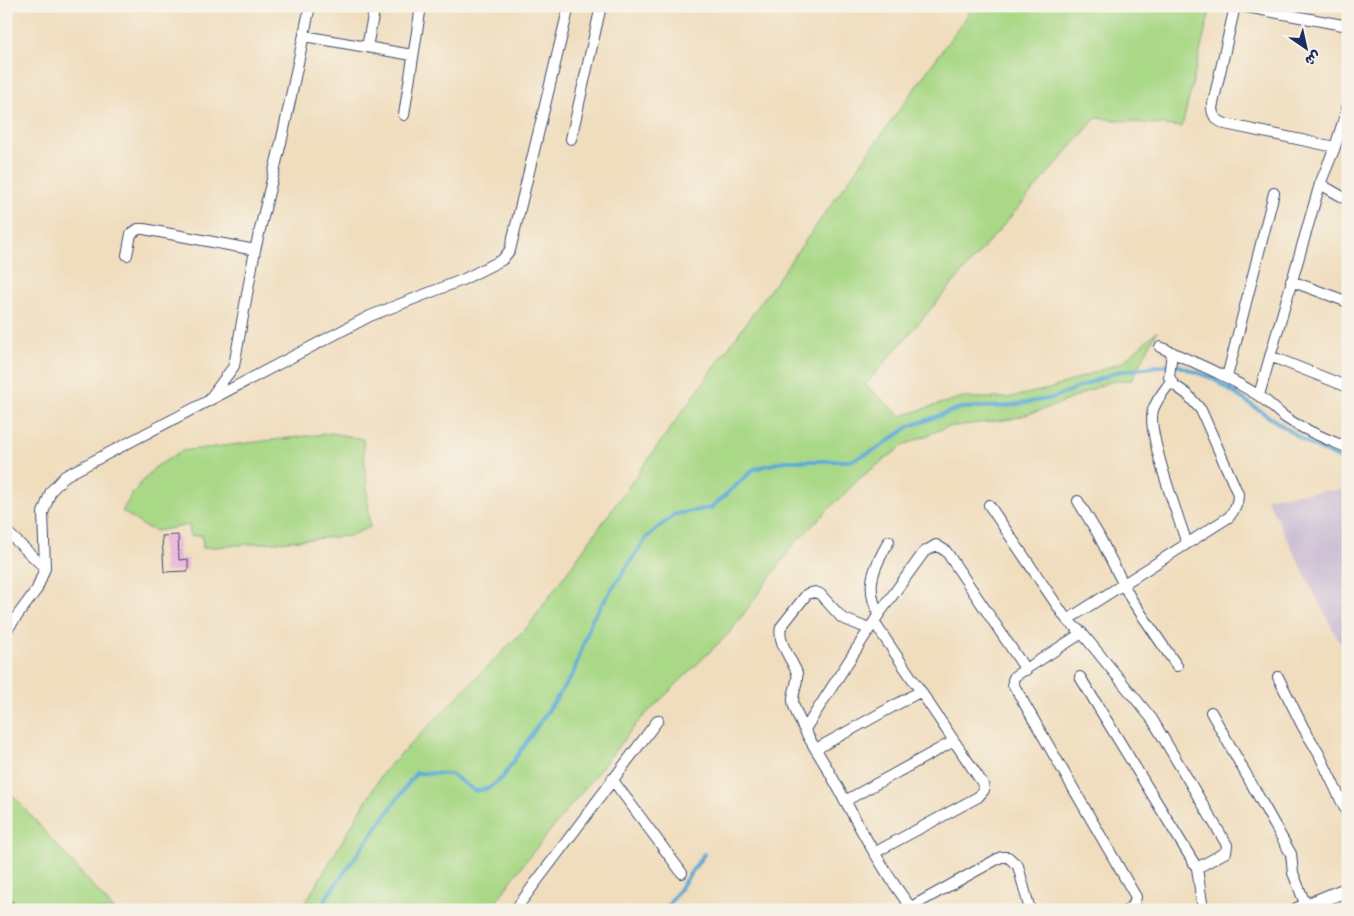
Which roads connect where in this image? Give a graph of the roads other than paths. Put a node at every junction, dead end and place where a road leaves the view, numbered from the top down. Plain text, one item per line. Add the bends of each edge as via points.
1 (310, 6) edge
2 (375, 6) edge
3 (421, 6) edge
4 (569, 6) edge
5 (601, 6) edge
6 (1235, 6) edge
7 (1241, 6) edge
8 (1348, 26) edge
9 (304, 36) junction
10 (367, 47) junction
11 (412, 55) junction
12 (1348, 106) edge
13 (404, 116) dead end
14 (571, 139) dead end
15 (1335, 147) junction
16 (1320, 184) junction
17 (1274, 193) dead end
18 (1348, 200) edge
19 (255, 250) junction
20 (127, 255) dead end
21 (1291, 281) junction
22 (1348, 302) edge
23 (1160, 347) dead end
24 (1171, 356) junction
25 (1270, 356) junction
26 (1227, 377) junction
27 (1170, 379) junction
28 (1348, 387) edge
29 (1259, 395) junction
30 (210, 400) junction
31 (1348, 448) edge
32 (1078, 501) dead end
33 (989, 505) dead end
34 (6, 531) edge
35 (889, 541) dead end
36 (1187, 544) junction
37 (45, 568) junction
38 (1123, 584) junction
39 (1066, 620) junction
40 (872, 623) junction
41 (6, 631) edge
42 (1082, 634) junction
43 (1177, 666) dead end
44 (1026, 670) junction
45 (1080, 677) dead end
46 (1278, 677) dead end
47 (921, 690) junction
48 (1211, 712) dead end
49 (658, 720) dead end
50 (805, 729) junction
51 (954, 741) junction
52 (816, 749) junction
53 (612, 779) junction
54 (845, 801) junction
55 (1348, 815) edge
56 (874, 853) junction
57 (1197, 868) junction
58 (682, 873) dead end
59 (1348, 889) edge
60 (1302, 908) edge
61 (912, 909) edge
62 (515, 910) edge
63 (1030, 910) edge
64 (1127, 910) edge
65 (1203, 910) edge

1 - 9 street
2 - 10 street
3 - 11 street
4 - 30 street via 510,250 502,260 462,280 370,316
5 - 14 street
6 - 15 street via 1212,115 1225,124
7 - 8 street
9 - 10 street
9 - 19 street
10 - 11 street
11 - 13 street
12 - 15 street
15 - 16 street
16 - 18 street
16 - 21 street
17 - 26 street
19 - 20 street via 138,229 131,234
19 - 30 street via 234,366
21 - 22 street
21 - 25 street
23 - 24 street
24 - 26 street
24 - 27 street
25 - 28 street
25 - 29 street
26 - 29 street
27 - 36 street via 1153,410 1153,432
27 - 36 street via 1200,410 1238,494 1235,510 1229,517
29 - 31 street via 1286,418
30 - 37 street via 64,476 51,491 43,513
32 - 38 street
33 - 39 street
34 - 37 street
35 - 40 street via 870,588
36 - 38 street
37 - 41 street via 37,589
38 - 39 street
38 - 43 street
39 - 42 street
40 - 44 street via 924,552 936,545 941,546
40 - 47 street
40 - 50 street
40 - 50 street via 849,620 836,613 820,594 812,592 781,627 780,640 797,673 793,700
42 - 44 street
42 - 57 street via 1152,719 1227,845 1226,852
44 - 64 street via 1013,680 1015,689 1136,897
45 - 57 street
46 - 55 street
47 - 51 street
47 - 52 street
48 - 60 street via 1291,854
49 - 53 street
50 - 52 street
51 - 54 street
51 - 56 street via 983,784 983,792
52 - 54 street
53 - 58 street
53 - 62 street
54 - 56 street
56 - 61 street
57 - 65 street
59 - 60 street
61 - 63 street via 1001,857 1008,857 1018,866

